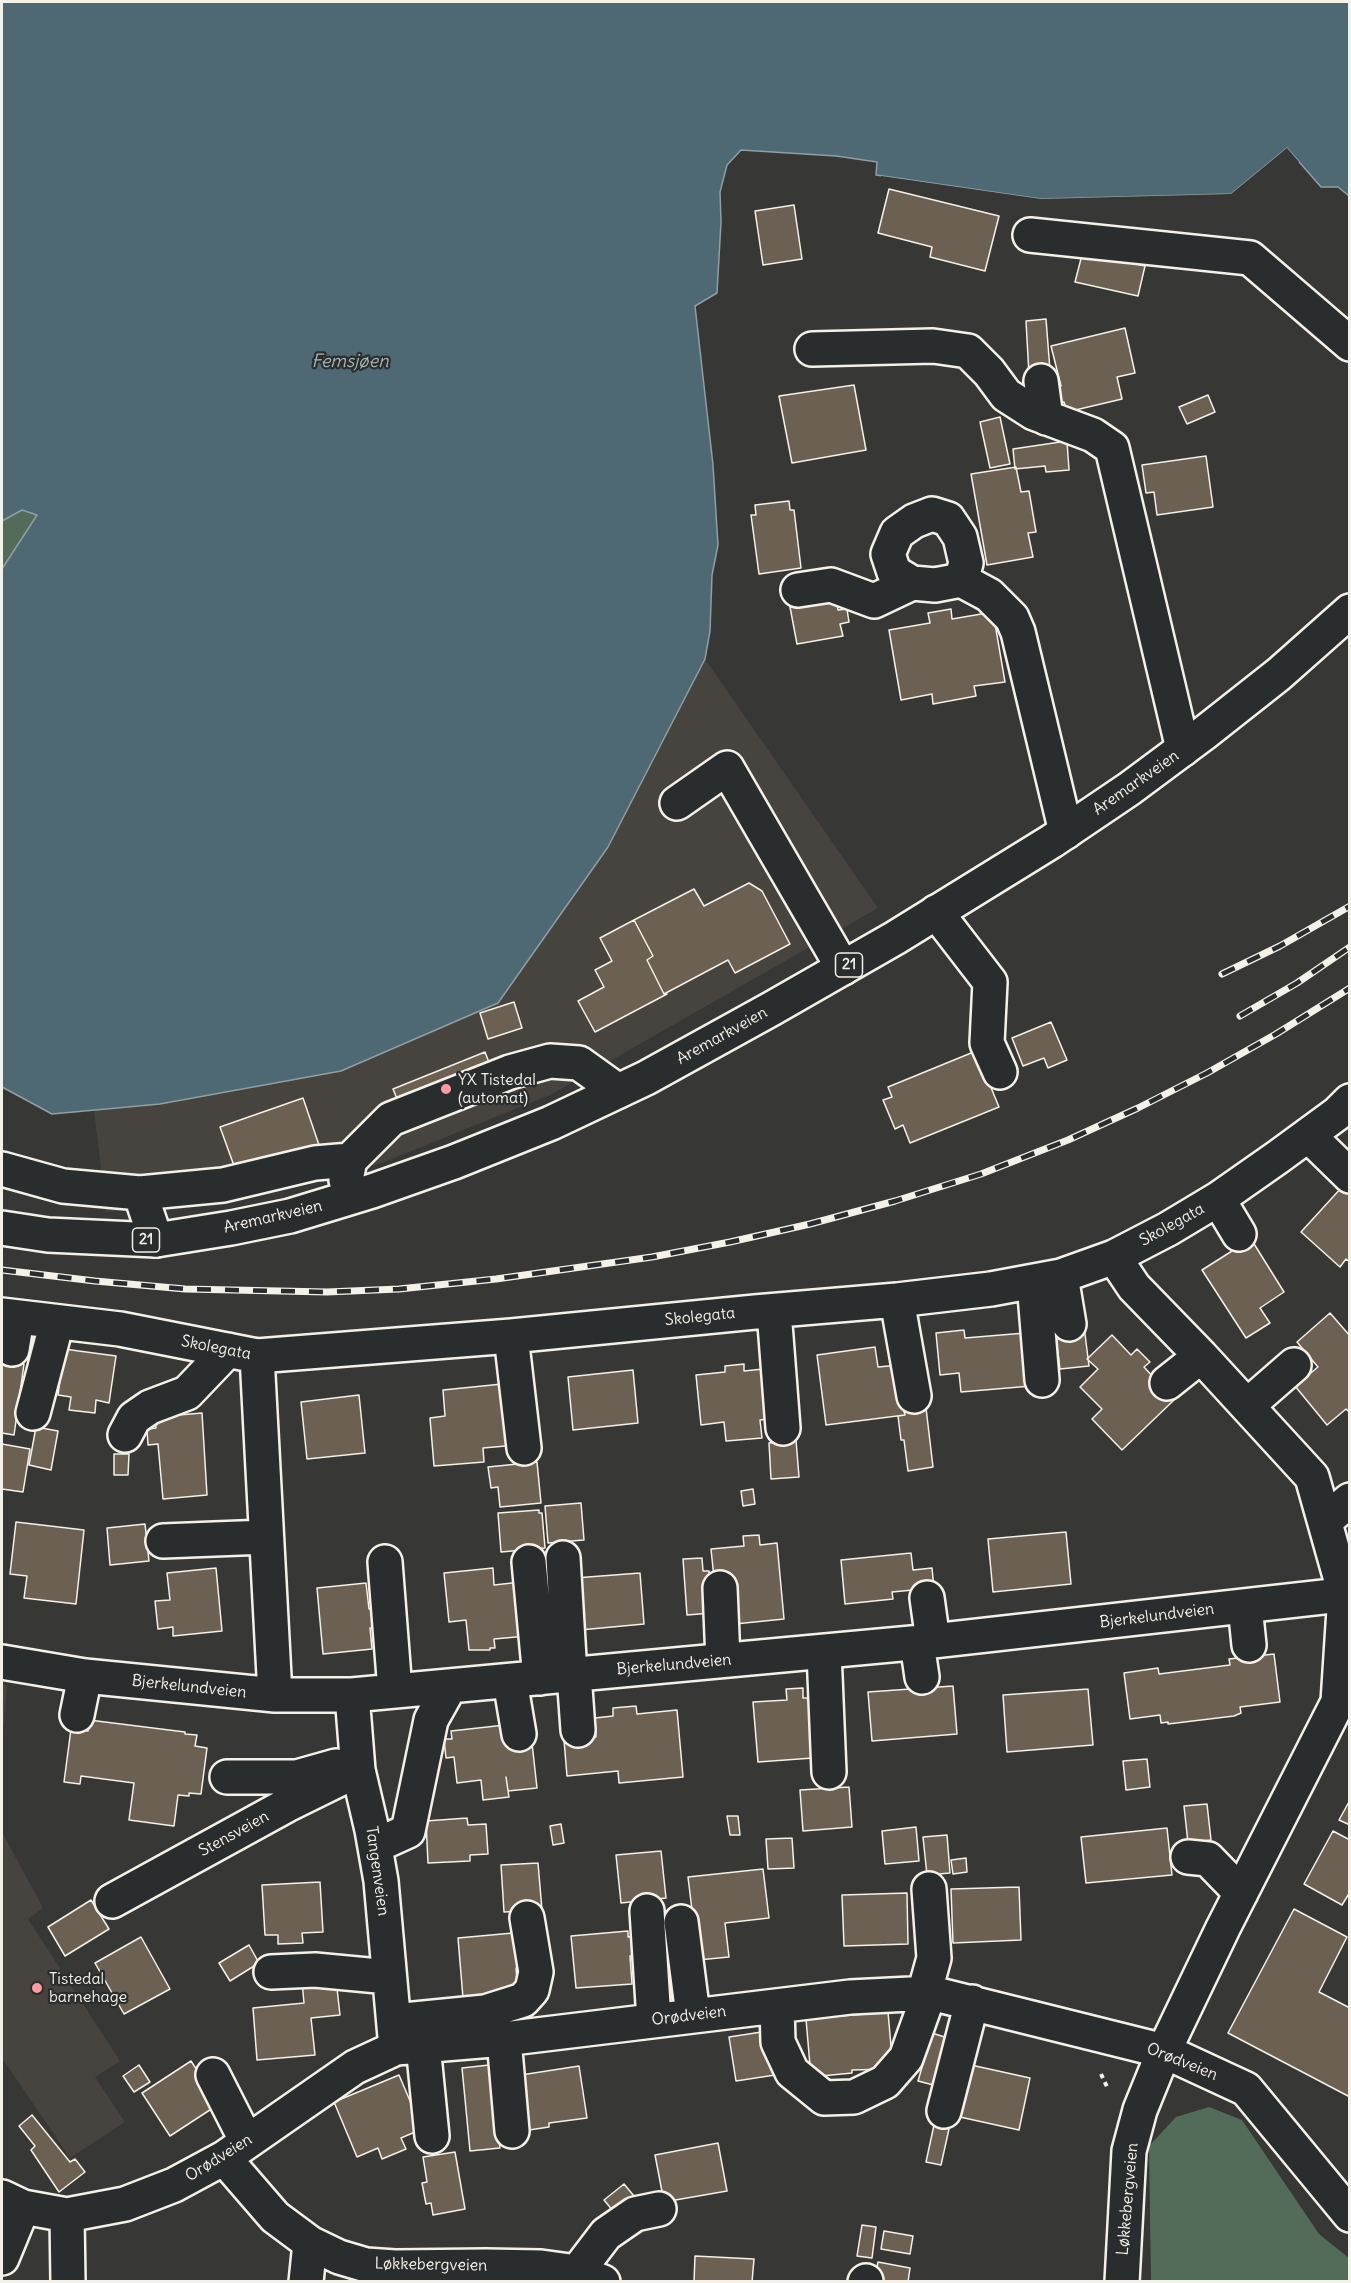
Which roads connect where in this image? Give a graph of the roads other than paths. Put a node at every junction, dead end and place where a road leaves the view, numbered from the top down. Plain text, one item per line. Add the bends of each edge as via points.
1 (1030, 235) dead end
2 (1350, 344) edge
3 (812, 349) dead end
4 (1041, 381) dead end
5 (1046, 418) junction
6 (961, 580) junction
7 (912, 583) junction
8 (798, 590) dead end
9 (1350, 611) edge
10 (1183, 749) junction
11 (677, 803) dead end
12 (1066, 832) junction
13 (936, 912) junction
14 (843, 968) junction
15 (1000, 1072) dead end
16 (618, 1091) junction
17 (1346, 1112) edge
18 (1308, 1135) junction
19 (350, 1160) junction
20 (2, 1169) edge
21 (1350, 1176) edge
22 (140, 1193) junction
23 (1218, 1198) junction
24 (341, 1200) junction
25 (2, 1228) edge
26 (1239, 1234) dead end
27 (156, 1240) junction
28 (1114, 1257) junction
29 (1047, 1279) junction
30 (897, 1300) junction
31 (774, 1311) junction
32 (9, 1317) edge
33 (57, 1322) junction
34 (1069, 1324) dead end
35 (511, 1336) junction
36 (12, 1349) dead end
37 (242, 1353) junction
38 (1201, 1356) junction
39 (1294, 1365) dead end
40 (1042, 1380) dead end
41 (1167, 1383) dead end
42 (914, 1396) dead end
43 (1247, 1406) junction
44 (33, 1413) dead end
45 (783, 1428) dead end
46 (125, 1435) dead end
47 (524, 1448) dead end
48 (1350, 1500) edge
49 (1325, 1521) junction
50 (266, 1536) junction
51 (163, 1541) dead end
52 (563, 1558) dead end
53 (385, 1562) dead end
54 (529, 1562) dead end
55 (720, 1588) dead end
56 (1348, 1595) edge
57 (927, 1599) dead end
58 (1245, 1606) junction
59 (925, 1642) junction
60 (1249, 1645) dead end
61 (824, 1652) junction
62 (723, 1660) junction
63 (2, 1662) edge
64 (85, 1676) junction
65 (549, 1677) junction
66 (922, 1677) dead end
67 (450, 1686) junction
68 (395, 1691) junction
69 (275, 1695) junction
70 (352, 1695) junction
71 (77, 1715) dead end
72 (578, 1730) dead end
73 (519, 1734) dead end
74 (358, 1765) junction
75 (829, 1772) dead end
76 (227, 1777) dead end
77 (375, 1846) junction
78 (1188, 1857) dead end
79 (929, 1889) dead end
80 (1241, 1893) junction
81 (112, 1901) dead end
82 (647, 1911) dead end
83 (527, 1918) dead end
84 (681, 1922) dead end
85 (271, 1972) dead end
86 (389, 1977) junction
87 (927, 1994) junction
88 (972, 2002) junction
89 (777, 2006) junction
90 (693, 2015) junction
91 (654, 2020) junction
92 (404, 2038) junction
93 (504, 2039) junction
94 (1164, 2050) junction
95 (213, 2075) dead end
96 (944, 2111) dead end
97 (512, 2131) dead end
98 (432, 2136) dead end
99 (235, 2150) junction
100 (12, 2202) edge
101 (659, 2209) dead end
102 (1350, 2215) edge
103 (67, 2216) junction
104 (310, 2242) junction
105 (2, 2258) edge
106 (339, 2269) edge
107 (398, 2274) edge
108 (590, 2277) edge
109 (68, 2282) edge
110 (306, 2282) edge
111 (1122, 2282) edge

1 - 2 street via 1250,258
3 - 5 street via 933,346 968,351 1006,395
4 - 5 street
5 - 10 street via 1093,435 1112,448
6 - 7 street via 935,585
6 - 7 street via 966,563 960,537 948,519 932,514 897,533 888,554 894,572
6 - 12 street via 989,595 1012,618 1018,632
7 - 8 street via 874,601 831,585
9 - 10 street, Aremarkveien / 21 via 1279,674
10 - 12 street, Aremarkveien / 21
11 - 14 street via 727,768
12 - 13 street, Aremarkveien / 21
13 - 14 street, Aremarkveien / 21
13 - 15 street via 990,982 987,1043
14 - 16 street, Aremarkveien / 21
16 - 19 street via 579,1062 550,1061 510,1072 392,1119
16 - 24 street, Aremarkveien / 21 via 454,1162
17 - 18 street, Skolegata
18 - 21 street
18 - 23 street, Skolegata
19 - 22 street via 315,1163 223,1185
19 - 24 street
20 - 22 street via 63,1186
22 - 27 street
23 - 26 street
23 - 28 street, Skolegata
24 - 27 street, Aremarkveien / 21 via 290,1216
25 - 27 street, Aremarkveien / 21 via 48,1235
28 - 29 street, Skolegata
28 - 38 street via 1134,1287
29 - 30 street, Skolegata
29 - 34 street
29 - 40 street
30 - 31 street, Skolegata
30 - 42 street
31 - 35 street, Skolegata
31 - 45 street
32 - 33 street, Skolegata
32 - 36 street
33 - 37 street, Skolegata via 120,1329
33 - 44 street
35 - 37 street, Skolegata
35 - 47 street
37 - 46 street via 187,1393 150,1407 134,1418
37 - 50 street
38 - 41 street
38 - 43 street
39 - 43 street
43 - 49 street via 1312,1477
48 - 49 street
49 - 56 street
50 - 51 street
50 - 69 street
52 - 65 street
53 - 68 street
54 - 65 street
55 - 62 street
56 - 58 street, Bjerkelundveien
56 - 80 street, Løkkebergveien via 1338,1702
57 - 59 street
58 - 59 street, Bjerkelundveien
58 - 60 street
59 - 61 street, Bjerkelundveien
59 - 66 street
61 - 62 street, Bjerkelundveien
61 - 75 street
62 - 65 street, Bjerkelundveien
63 - 64 street, Bjerkelundveien
64 - 69 street, Bjerkelundveien
64 - 71 street
65 - 67 street, Bjerkelundveien
65 - 72 street
65 - 73 street
67 - 68 street, Bjerkelundveien
67 - 77 street via 431,1720 408,1832
68 - 70 street, Bjerkelundveien
69 - 70 street, Bjerkelundveien
70 - 74 street, Tangenveien
74 - 76 street via 297,1777
74 - 77 street, Tangenveien
74 - 81 street, Stensveien
77 - 86 street, Tangenveien
78 - 80 street via 1208,1859
79 - 87 street via 934,1958
80 - 94 street, Løkkebergveien
82 - 91 street
83 - 92 street via 536,1972 532,1990 523,2000
84 - 90 street
85 - 86 street via 315,1970
86 - 92 street, Tangenveien
87 - 88 street, Orødveien
87 - 89 street, Orødveien via 850,1997
87 - 89 street via 906,2058 885,2082 855,2097 824,2098 792,2072 778,2042
88 - 94 street, Orødveien
88 - 96 street
89 - 90 street, Orødveien
90 - 91 street, Orødveien
91 - 93 street, Orødveien
92 - 93 street, Orødveien
92 - 98 street, Tangenveien
92 - 99 street, Orødveien
93 - 97 street
94 - 102 street, Orødveien via 1246,2089
94 - 111 street, Løkkebergveien via 1140,2110 1129,2151
95 - 99 street, Løkkebergveien
99 - 103 street, Orødveien via 174,2185 135,2200
99 - 104 street, Løkkebergveien via 275,2217
100 - 103 street, Orødveien
100 - 105 street
101 - 108 street via 635,2214 606,2234
103 - 109 street
104 - 106 street, Løkkebergveien
104 - 110 street
106 - 107 street, Løkkebergveien via 366,2265
107 - 108 street, Løkkebergveien via 486,2266 541,2267

